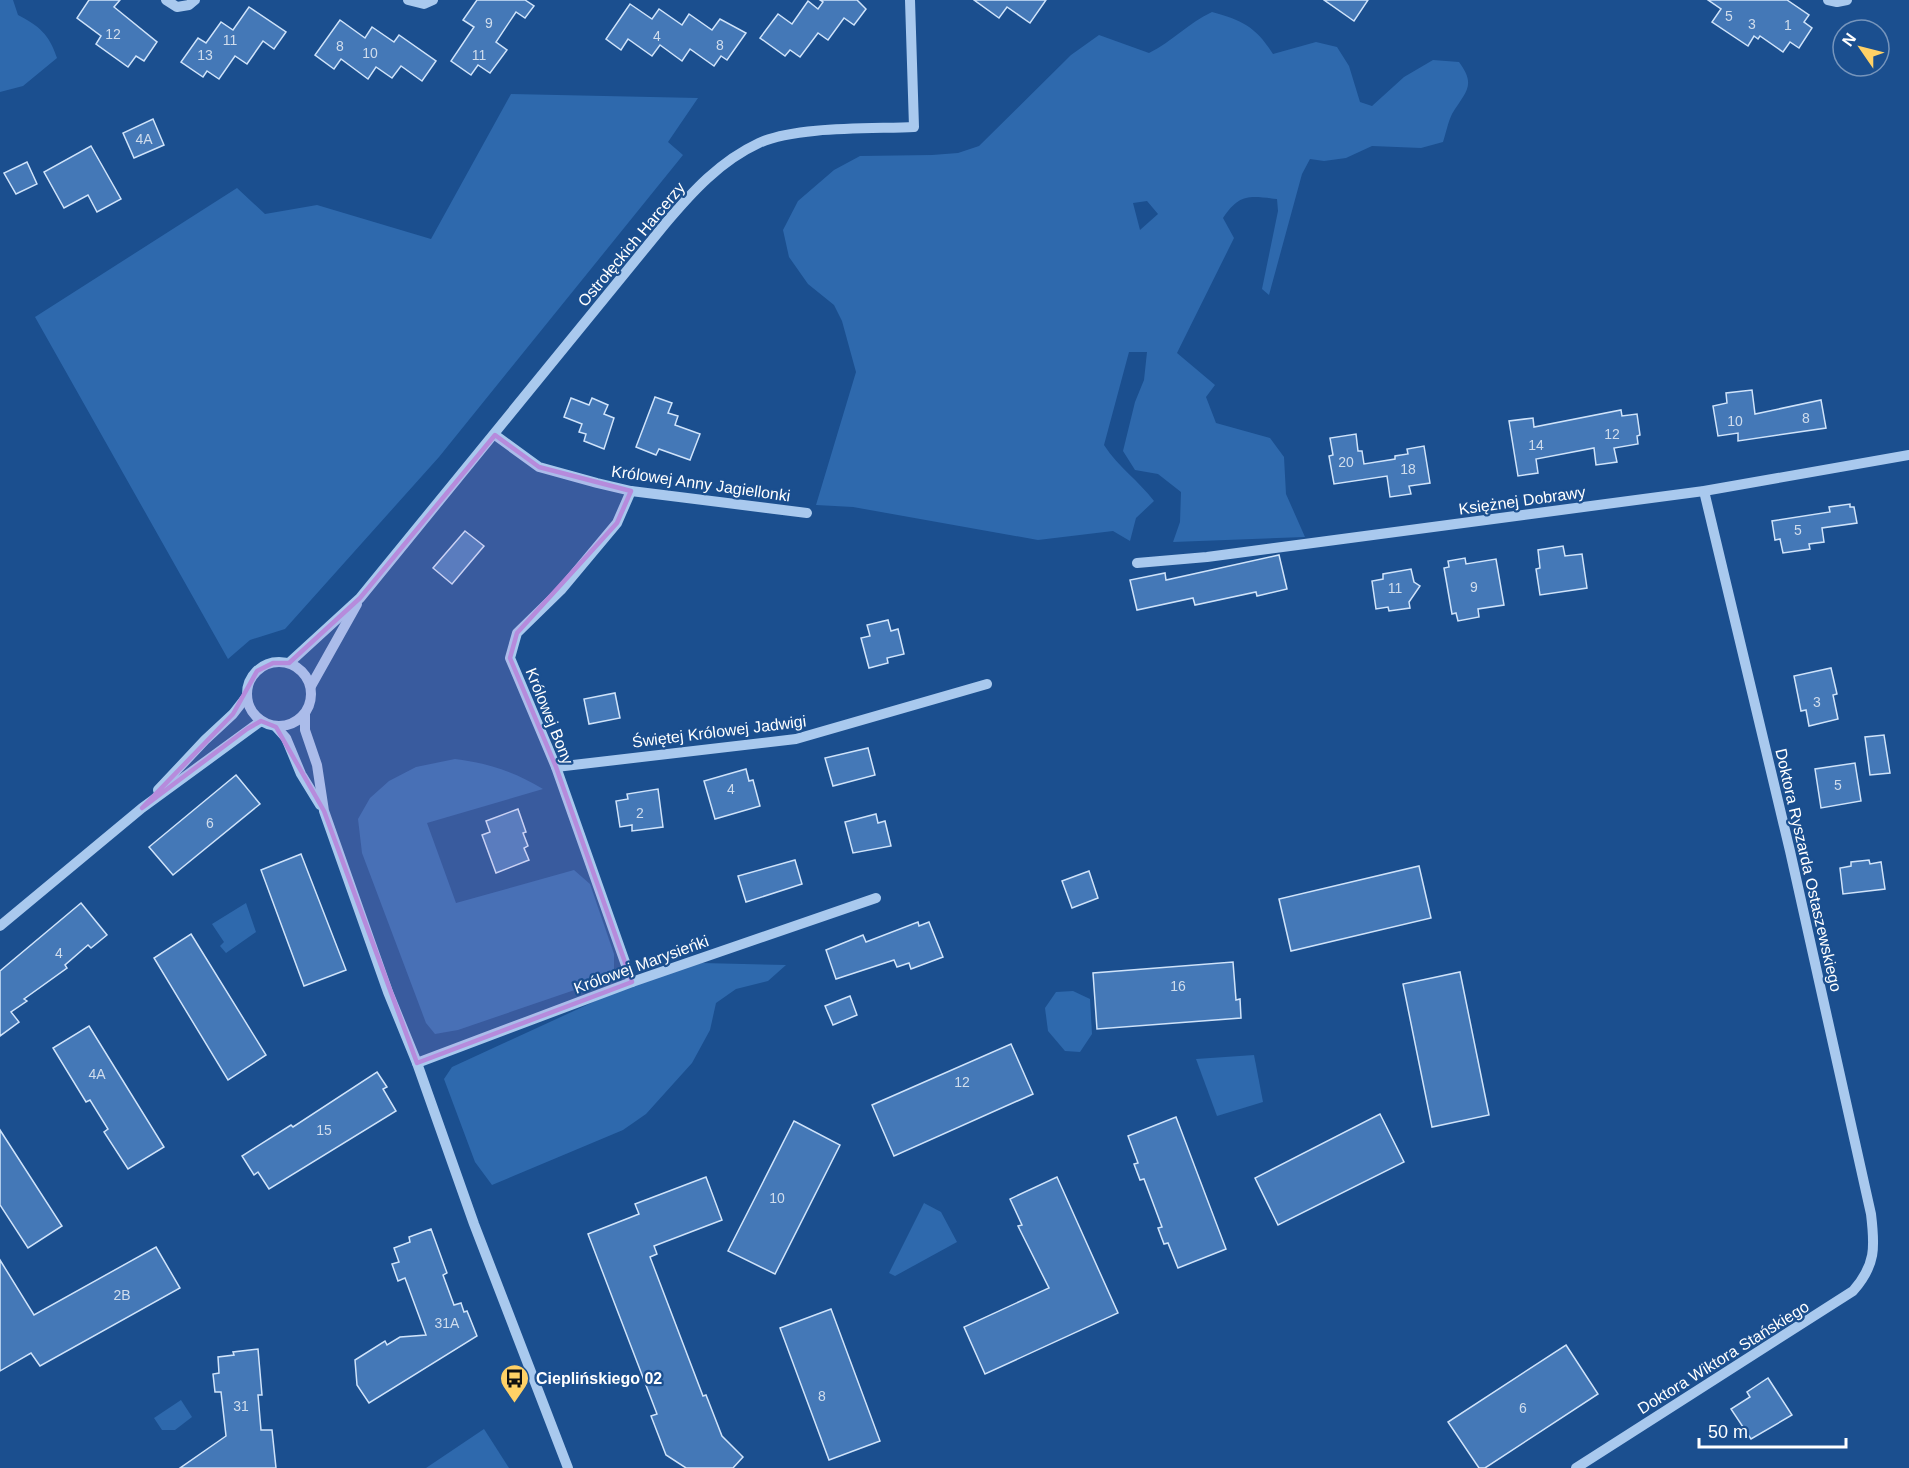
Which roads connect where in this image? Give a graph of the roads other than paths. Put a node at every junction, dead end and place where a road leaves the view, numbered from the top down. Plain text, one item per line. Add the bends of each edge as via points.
1 (166, 0) edge
2 (195, 0) edge
3 (408, 0) edge
4 (434, 0) edge
5 (910, 0) edge
6 (1828, 0) edge
7 (1847, 0) edge
8 (495, 435) junction
9 (1909, 455) edge
10 (631, 491) junction
11 (1704, 491) junction
12 (807, 513) dead end
13 (1137, 563) dead end
14 (360, 598) junction
15 (290, 663) junction
16 (987, 684) dead end
17 (311, 686) junction
18 (247, 696) junction
19 (305, 714) junction
20 (261, 721) junction
21 (276, 727) junction
22 (556, 767) junction
23 (142, 808) junction
24 (324, 811) junction
25 (876, 898) dead end
26 (0, 926) edge
27 (632, 982) junction
28 (417, 1063) junction
29 (1872, 1258) joint
30 (568, 1468) edge
31 (1576, 1468) edge

1 - 2 street via 177,7
3 - 4 street via 424,4
5 - 8 street, Ostrołęckich Harcerzy via 914,127 800,133 760,142 722,165 665,224
6 - 7 street
8 - 10 street, Królowej Anny Jagiellonki via 539,467
8 - 14 street, Ostrołęckich Harcerzy
9 - 11 street, Księżnej Dobrawy
10 - 12 street, Królowej Anny Jagiellonki
10 - 22 street, Królowej Bony via 617,523 561,590 517,633 510,658
11 - 13 street, Księżnej Dobrawy
11 - 29 street, Doktora Ryszarda Ostaszewskiego via 1871,1214
14 - 15 street, Ostrołęckich Harcerzy
14 - 17 street, Ostrołęckich Harcerzy
15 - 17 street via 303,672
15 - 18 street via 273,663 257,671
16 - 22 street, Świętej Królowej Jadwigi via 796,739
17 - 19 street via 311,701
18 - 20 street via 251,710
18 - 23 street
19 - 21 street via 293,724
19 - 24 street via 305,730 317,765
20 - 21 street
20 - 23 street
21 - 24 street via 286,738 301,774
22 - 27 street, Królowej Bony
23 - 26 street
24 - 28 street
25 - 27 street, Królowej Marysieńki
27 - 28 street, Królowej Marysieńki
28 - 30 street
29 - 31 street, Doktora Wiktora Stańskiego via 1866,1276 1853,1291

